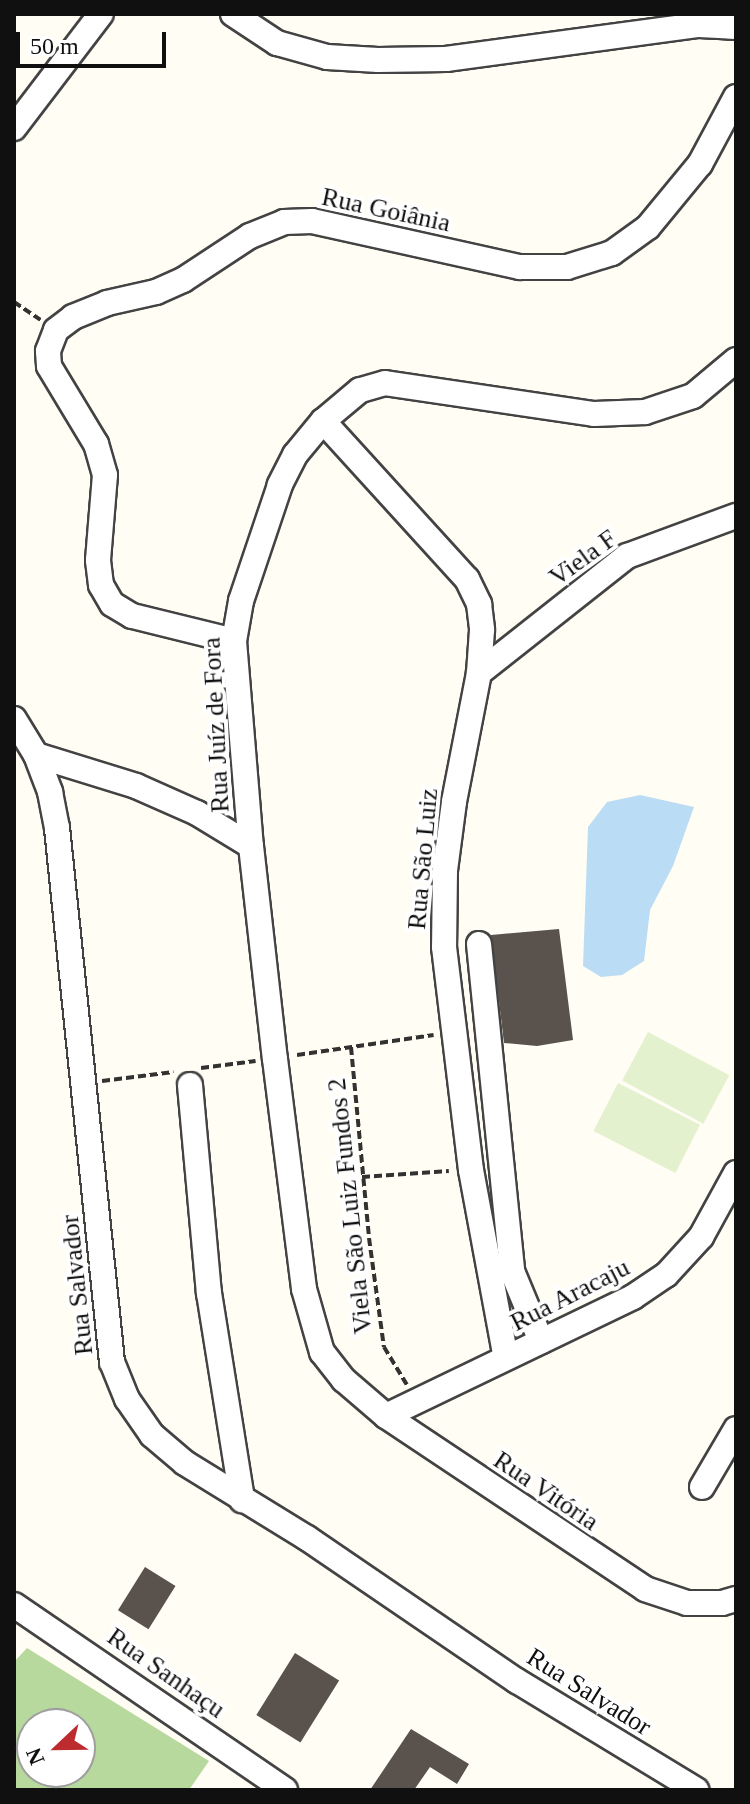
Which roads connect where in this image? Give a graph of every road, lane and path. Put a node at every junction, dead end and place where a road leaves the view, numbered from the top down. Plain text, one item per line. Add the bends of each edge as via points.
1 (101, 14) edge
2 (233, 14) edge
3 (736, 27) edge
4 (736, 97) edge
5 (14, 128) edge
6 (14, 302) edge
7 (56, 330) junction
8 (736, 360) edge
9 (323, 421) junction
10 (736, 516) edge
11 (234, 641) junction
12 (479, 673) junction
13 (14, 719) edge
14 (36, 755) junction
15 (251, 846) junction
16 (479, 944) dead end
17 (351, 1047) dead end
18 (190, 1085) dead end
19 (471, 1170) junction
20 (736, 1173) edge
21 (362, 1177) junction
22 (541, 1341) junction
23 (506, 1358) junction
24 (344, 1380) joint
25 (417, 1400) junction
26 (386, 1416) junction
27 (736, 1429) edge
28 (702, 1487) dead end
29 (242, 1500) junction
30 (736, 1599) edge
31 (14, 1605) edge
32 (285, 1790) edge
33 (696, 1790) edge

1 - 5 street
2 - 3 street via 277,43 327,57 378,60 446,59 699,25
4 - 7 street, Rua Goiânia via 700,164 648,227 612,253 567,267 520,267 312,221 284,222 250,236 183,280 84,312
6 - 7 path
7 - 11 street via 49,366 96,444 105,475 101,585 112,604 132,616
8 - 9 street, Rua Juíz de Fora via 693,396 645,412 594,414 385,383 360,390
9 - 11 street, Rua Juíz de Fora via 295,455 280,485 241,601
9 - 12 street, Rua São Luiz via 467,579 479,604
10 - 12 street, Viela F via 627,556
11 - 15 street, Rua Juíz de Fora
12 - 19 street, Rua São Luiz via 454,802 444,931
13 - 14 street, Rua Salvador
14 - 15 street via 136,786 197,813
14 - 29 street, Rua Salvador via 57,828 112,1362 127,1399 152,1435
15 - 24 street, Rua Juíz de Fora via 304,1289 322,1352
16 - 22 street via 512,1271
17 - 21 path, Viela São Luiz Fundos 2
18 - 29 street via 209,1293
19 - 21 path
19 - 23 street, Rua São Luiz
20 - 22 street, Rua Aracaju via 701,1237 666,1275 633,1297
21 - 25 path, Viela São Luiz Fundos 2 via 384,1347
22 - 23 street, Rua Aracaju
23 - 25 street, Rua Aracaju
24 - 26 street, Rua Vitória
25 - 26 street, Rua Aracaju
26 - 30 street, Rua Vitória via 645,1589 687,1603
27 - 28 street
29 - 33 street, Rua Salvador via 517,1681
31 - 32 street, Rua Sanhaçu

